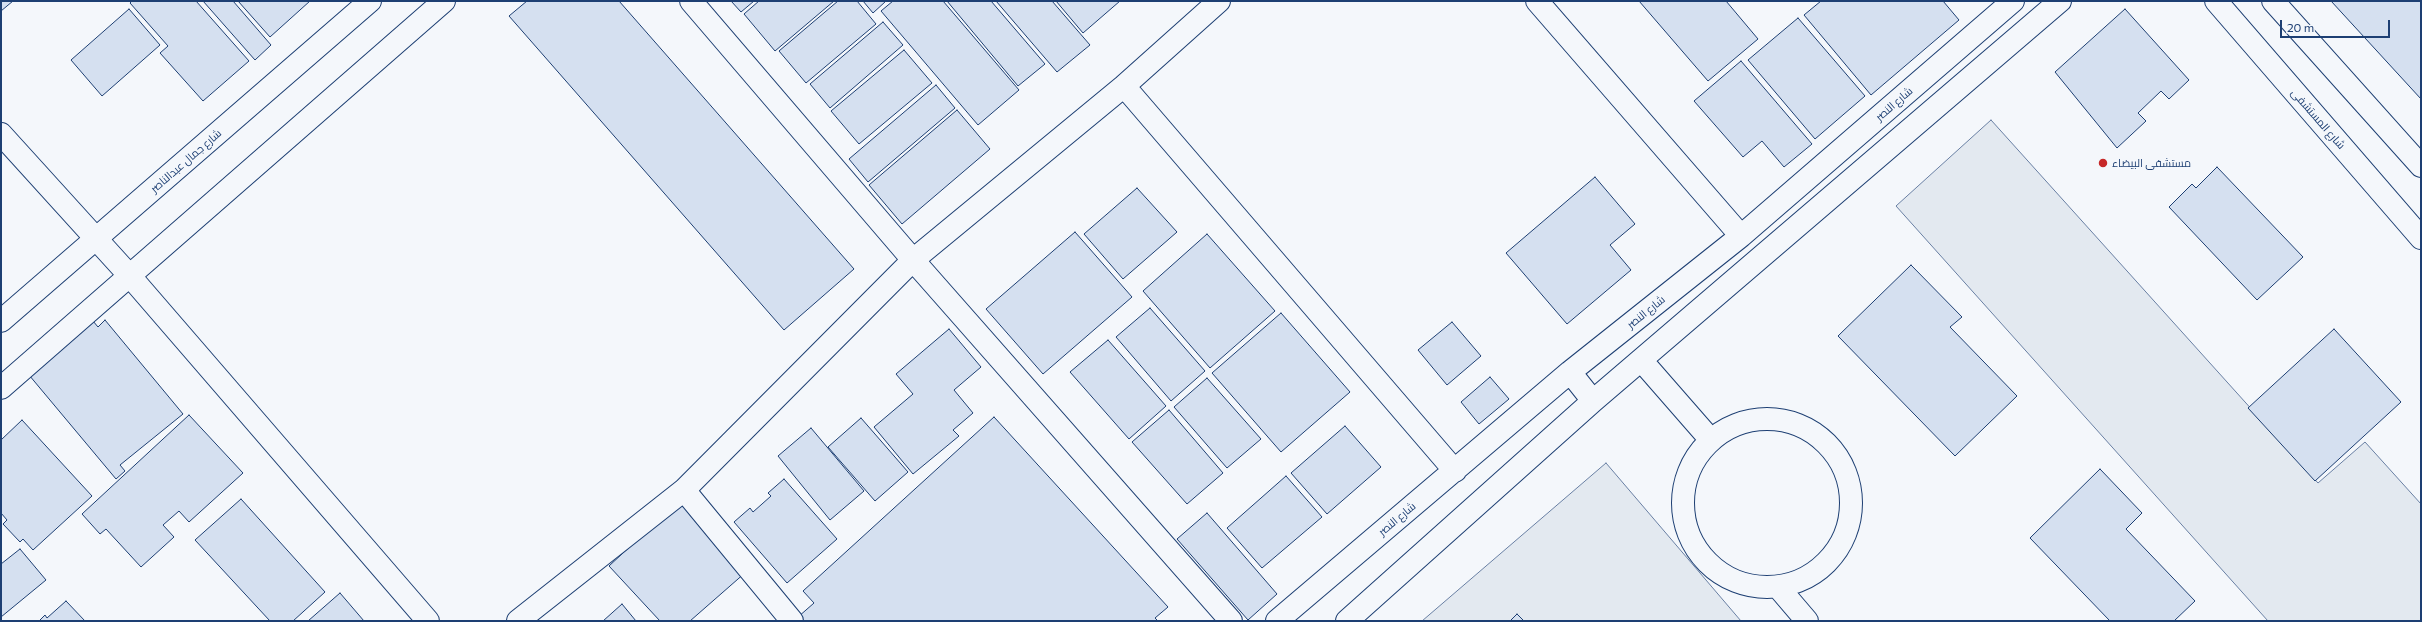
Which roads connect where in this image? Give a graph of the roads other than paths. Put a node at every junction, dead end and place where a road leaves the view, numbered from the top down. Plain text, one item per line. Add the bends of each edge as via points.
1 (370, 1) edge
2 (444, 1) edge
3 (691, 1) edge
4 (1219, 1) edge
5 (1537, 1) edge
6 (2013, 1) edge
7 (2060, 1) edge
8 (2216, 1) edge
9 (2273, 1) edge
10 (1124, 86) junction
11 (1, 134) edge
12 (2421, 166) edge
13 (1741, 236) junction
14 (2421, 238) edge
15 (96, 239) junction
16 (913, 260) junction
17 (129, 276) junction
18 (1, 321) edge
19 (1641, 360) junction
20 (1570, 372) junction
21 (1, 388) edge
22 (1593, 401) junction
23 (1710, 439) junction
24 (1455, 471) junction
25 (684, 490) junction
26 (1778, 587) junction
27 (428, 621) edge
28 (518, 621) edge
29 (792, 621) edge
30 (1231, 621) edge
31 (1277, 621) edge
32 (1347, 621) edge
33 (1807, 621) edge

1 - 15 street, شارع جمال عبدالناصر
2 - 17 street
3 - 16 street
4 - 10 street
5 - 13 street
6 - 13 street, شارع النصر
7 - 19 street
8 - 14 street, شارع المستشفى
9 - 12 street
10 - 16 street
10 - 24 street
11 - 15 street
13 - 20 street, شارع النصر
15 - 17 street
15 - 18 street, شارع جمال عبدالناصر
16 - 25 street
16 - 30 street
17 - 21 street
17 - 27 street
19 - 22 street
19 - 23 street
20 - 22 street
20 - 24 street, شارع النصر
22 - 32 street
23 - 26 street via 1686,474 1683,517 1701,556 1735,582
23 - 26 street via 1745,420 1784,419 1820,436 1845,468 1852,507 1841,545 1814,574
24 - 31 street, شارع النصر
25 - 28 street
25 - 29 street
26 - 33 street

